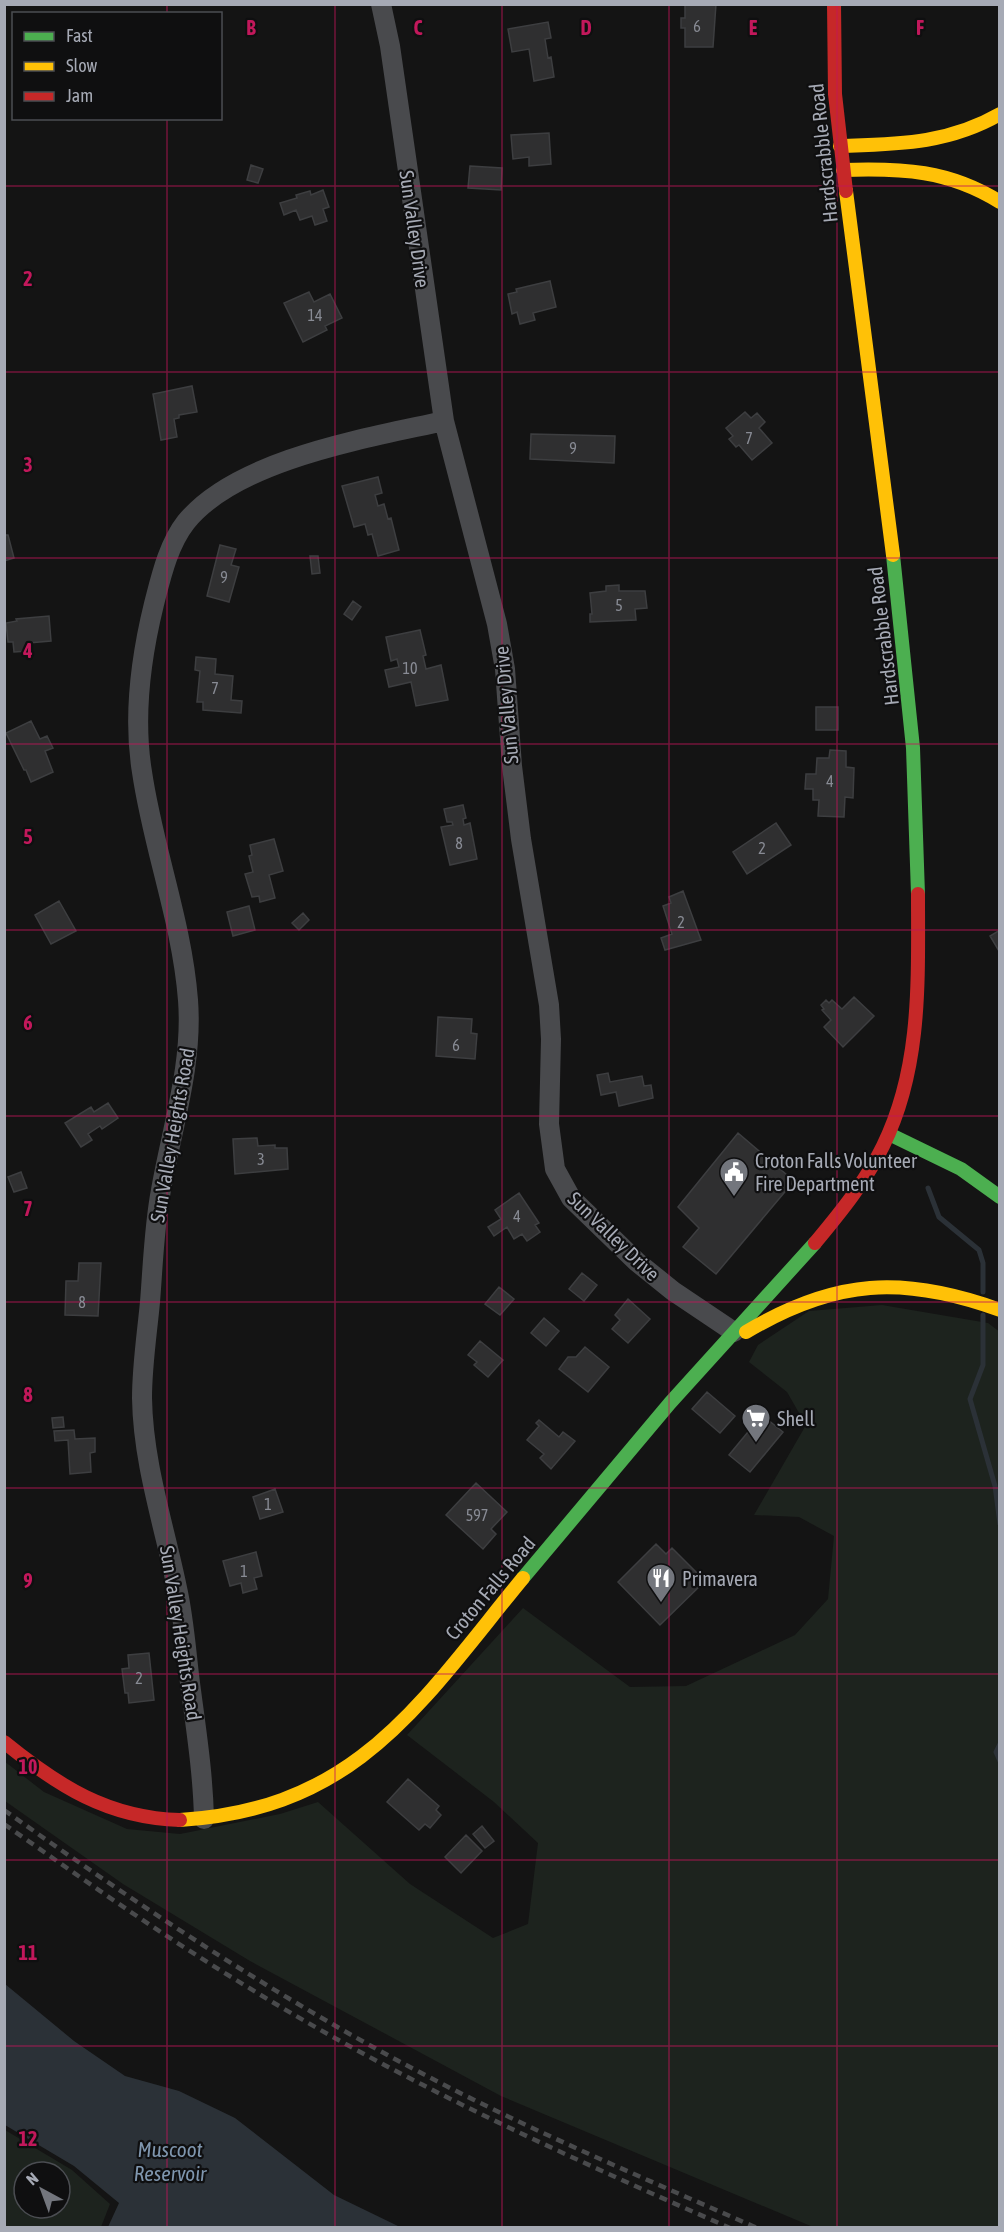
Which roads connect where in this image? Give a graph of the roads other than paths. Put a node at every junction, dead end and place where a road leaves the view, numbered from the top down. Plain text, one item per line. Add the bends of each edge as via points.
1 (381, 4) edge
2 (834, 4) edge
3 (999, 114) edge
4 (840, 146) junction
5 (843, 171) junction
6 (999, 202) edge
7 (444, 421) junction
8 (889, 1134) junction
9 (999, 1197) edge
10 (999, 1310) edge
11 (734, 1332) junction
12 (706, 1362) junction
13 (4, 1742) edge
14 (204, 1819) junction

1 - 7 street, Sun Valley Drive
2 - 4 main road, Hardscrabble Road via 833,64
3 - 4 main road via 947,139
4 - 5 main road, Hardscrabble Road
5 - 6 main road via 922,171 970,185
5 - 8 main road, Hardscrabble Road via 905,651 914,761 918,866 915,1036 901,1104
7 - 11 street, Sun Valley Drive via 505,669 521,839 549,1005 549,1124 555,1169 572,1198 637,1262 672,1291
7 - 14 street, Sun Valley Heights Road via 300,455 228,488 204,505 173,544 145,646 138,731 142,771 182,954 189,1037 154,1235 142,1396 149,1465 184,1627
8 - 9 main road via 960,1168
8 - 11 main road, Croton Falls Road via 872,1166 830,1223
10 - 12 main road via 929,1289 899,1286 842,1291 779,1312
11 - 12 main road, Croton Falls Road
12 - 14 main road, Croton Falls Road via 424,1698 375,1748 351,1767 296,1796
13 - 14 main road, Croton Falls Road via 41,1772 100,1805 146,1819

